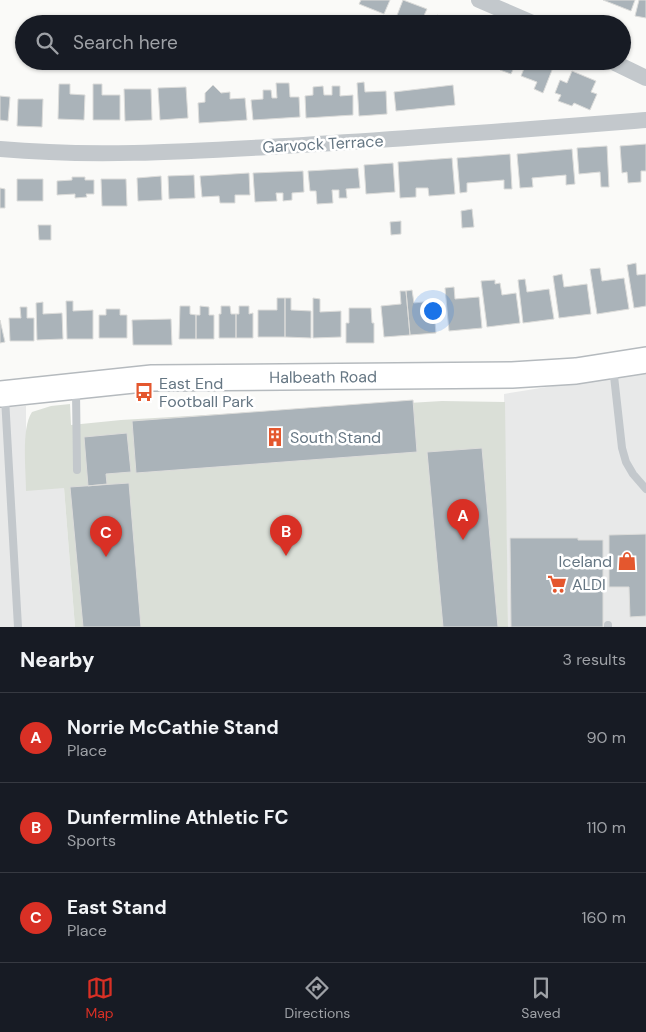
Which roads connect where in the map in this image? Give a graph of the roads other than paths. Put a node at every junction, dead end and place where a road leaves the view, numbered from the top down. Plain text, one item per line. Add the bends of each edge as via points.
1 (479, 0) edge
2 (514, 15) edge
3 (630, 70) edge
4 (646, 78) edge
5 (646, 120) edge
6 (0, 149) edge
7 (646, 360) edge
8 (612, 365) junction
9 (76, 386) junction
10 (2, 394) edge
11 (9, 469) junction
12 (0, 470) edge
13 (77, 470) dead end
14 (646, 488) edge
15 (18, 627) edge

1 - 2 street
3 - 4 street
5 - 6 street, Garvock Terrace via 393,140 163,152 47,153
7 - 8 main road, Halbeath Road
8 - 9 main road, Halbeath Road via 512,375 152,378
8 - 14 lane via 622,448 633,474
9 - 10 main road, Halbeath Road
9 - 13 lane
10 - 11 lane
11 - 12 lane
11 - 15 lane

